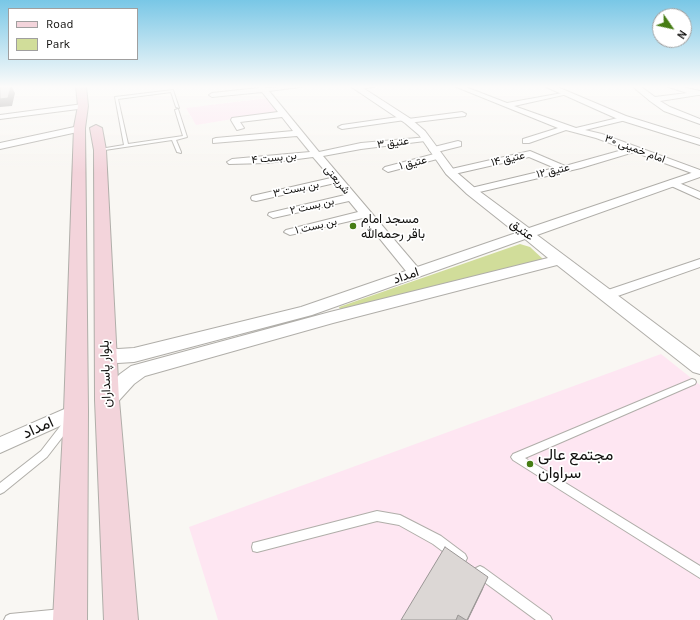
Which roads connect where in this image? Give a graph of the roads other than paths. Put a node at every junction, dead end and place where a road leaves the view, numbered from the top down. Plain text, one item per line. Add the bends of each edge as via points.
1 (16, 115) edge
2 (85, 115) edge
3 (120, 115) edge
4 (179, 115) edge
5 (276, 115) edge
6 (285, 115) edge
7 (401, 115) edge
8 (452, 115) edge
9 (532, 115) edge
10 (616, 115) edge
11 (683, 115) edge
12 (0, 117) edge
13 (623, 118) junction
14 (407, 119) junction
15 (700, 122) edge
16 (88, 126) junction
17 (342, 127) dead end
18 (240, 128) dead end
19 (570, 129) junction
20 (299, 133) junction
21 (174, 139) junction
22 (425, 139) junction
23 (216, 141) dead end
24 (526, 141) dead end
25 (700, 142) edge
26 (458, 144) dead end
27 (0, 146) edge
28 (126, 146) junction
29 (634, 149) junction
30 (100, 150) junction
31 (179, 152) dead end
32 (436, 153) junction
33 (316, 154) junction
34 (232, 162) dead end
35 (388, 169) dead end
36 (564, 169) junction
37 (450, 172) junction
38 (700, 173) edge
39 (337, 180) junction
40 (672, 183) junction
41 (471, 191) junction
42 (700, 196) edge
43 (351, 197) junction
44 (256, 198) dead end
45 (365, 214) junction
46 (273, 215) dead end
47 (290, 232) dead end
48 (527, 234) junction
49 (561, 259) junction
50 (700, 262) edge
51 (415, 273) junction
52 (607, 294) junction
53 (327, 311) junction
54 (105, 354) junction
55 (700, 367) edge
56 (692, 382) dead end
57 (107, 400) junction
58 (76, 411) junction
59 (0, 445) edge
60 (0, 489) edge
61 (257, 547) dead end
62 (700, 572) edge
63 (70, 617) edge
64 (10, 620) edge
65 (121, 620) edge
66 (546, 620) edge

1 - 12 street
2 - 16 main road, بلوار پاسداران
3 - 28 lane
4 - 21 lane via 185,137
5 - 18 street via 235,120
6 - 20 street, شریعتی
7 - 14 street, عتیق
8 - 14 street
9 - 19 street, امام خمینی ۳۰
10 - 13 street
11 - 15 street
13 - 19 street
13 - 25 street
14 - 17 street
14 - 22 street, عتیق
16 - 27 street
16 - 30 main road, بلوار پاسداران
16 - 58 main road, بلوار پاسداران
19 - 24 street
19 - 29 street, امام خمینی ۳۰
20 - 23 street
20 - 33 street, شریعتی
21 - 28 lane
21 - 31 lane
22 - 32 street, عتیق
22 - 33 street, عتیق ۳
26 - 32 street, عتیق ۱
28 - 30 lane
29 - 36 street, عتیق ۱۲
29 - 38 street, امام خمینی ۳۰
30 - 54 main road, بلوار پاسداران
32 - 35 street, عتیق ۱
32 - 37 street, عتیق
33 - 34 street, بن بست ۴
33 - 39 street, شریعتی
36 - 37 street, عتیق ۱۴ via 530,154
36 - 41 street, عتیق ۱۲
37 - 41 street, عتیق
38 - 40 street, امداد
39 - 43 street, شریعتی
39 - 44 street, بن بست ۳
40 - 42 street
40 - 48 street, امداد
41 - 48 street, عتیق
43 - 45 street, شریعتی
43 - 46 street, بن بست ۲
45 - 47 street, بن بست ۱
45 - 51 street, شریعتی
48 - 49 street, عتیق
48 - 51 street, امداد
49 - 52 street, عتیق
49 - 53 street, امداد
50 - 52 street
51 - 53 street, امداد
52 - 55 street, عتیق
53 - 54 street, امداد via 134,355
53 - 57 street, امداد via 138,372 127,379
54 - 57 main road, بلوار پاسداران
56 - 62 lane via 516,458
57 - 58 main road
57 - 65 main road, بلوار پاسداران
58 - 59 street, امداد
58 - 60 lane via 44,454
58 - 63 main road, بلوار پاسداران
61 - 66 lane via 377,516 400,520 437,540
63 - 64 lane

